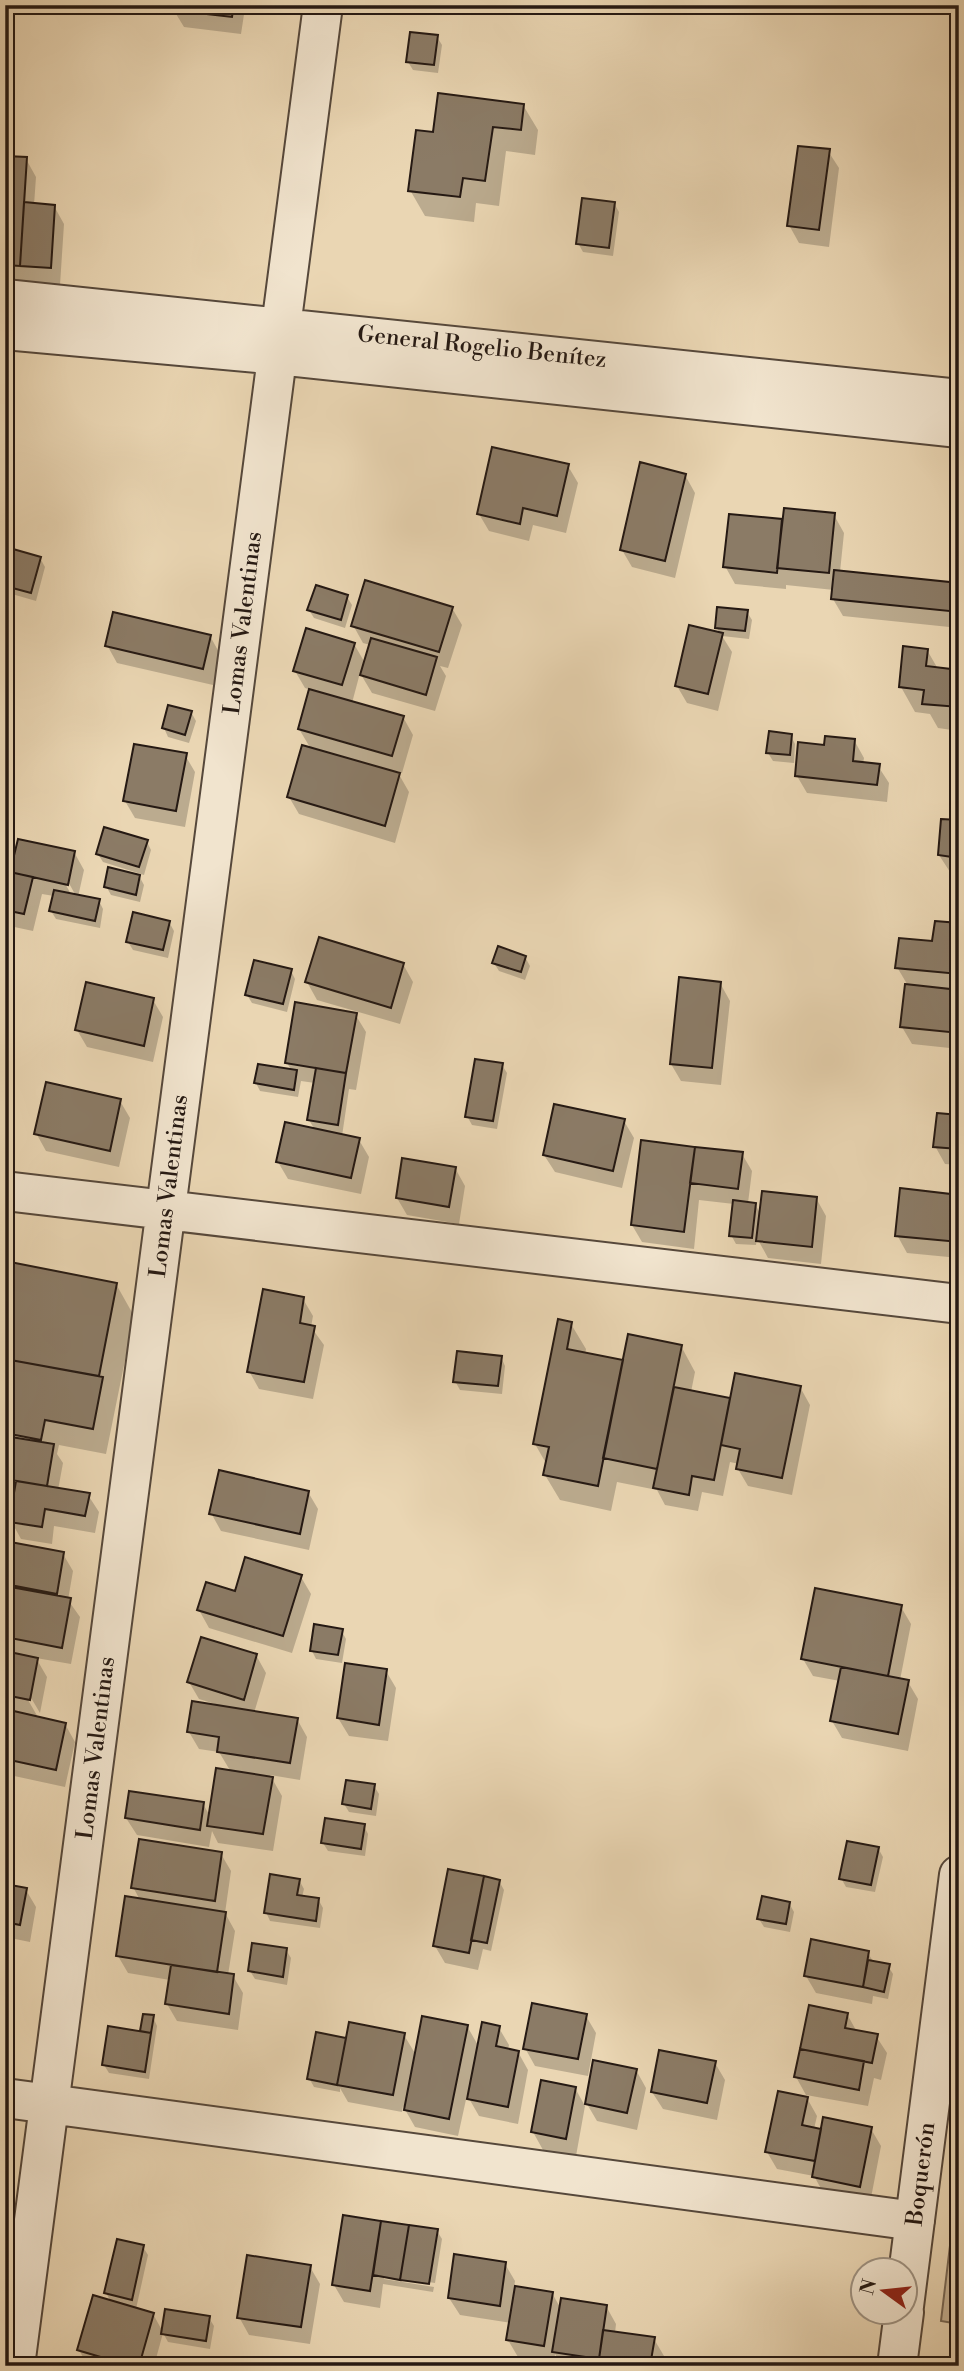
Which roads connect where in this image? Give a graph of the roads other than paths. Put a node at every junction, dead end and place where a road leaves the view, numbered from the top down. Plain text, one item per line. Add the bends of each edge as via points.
1 (323, 5) edge
2 (5, 299) edge
3 (5, 330) edge
4 (279, 340) junction
5 (959, 398) edge
6 (959, 428) edge
7 (5, 1191) edge
8 (166, 1210) junction
9 (959, 1304) edge
10 (959, 1875) edge
11 (5, 2098) edge
12 (49, 2105) junction
13 (915, 2221) junction
14 (911, 2256) edge
15 (902, 2326) edge
16 (15, 2366) edge
17 (897, 2366) edge

1 - 4 street, Lomas Valentinas
2 - 4 street, General Rogelio Benítez
3 - 4 street, General Rogelio Benítez
4 - 5 street, General Rogelio Benítez
4 - 6 street, General Rogelio Benítez
4 - 8 street, Lomas Valentinas
7 - 8 street
8 - 9 street
8 - 12 street, Lomas Valentinas
10 - 13 street, Boquerón
11 - 12 street
12 - 13 street
12 - 16 street, Lomas Valentinas
13 - 14 street, Boquerón
15 - 17 street

